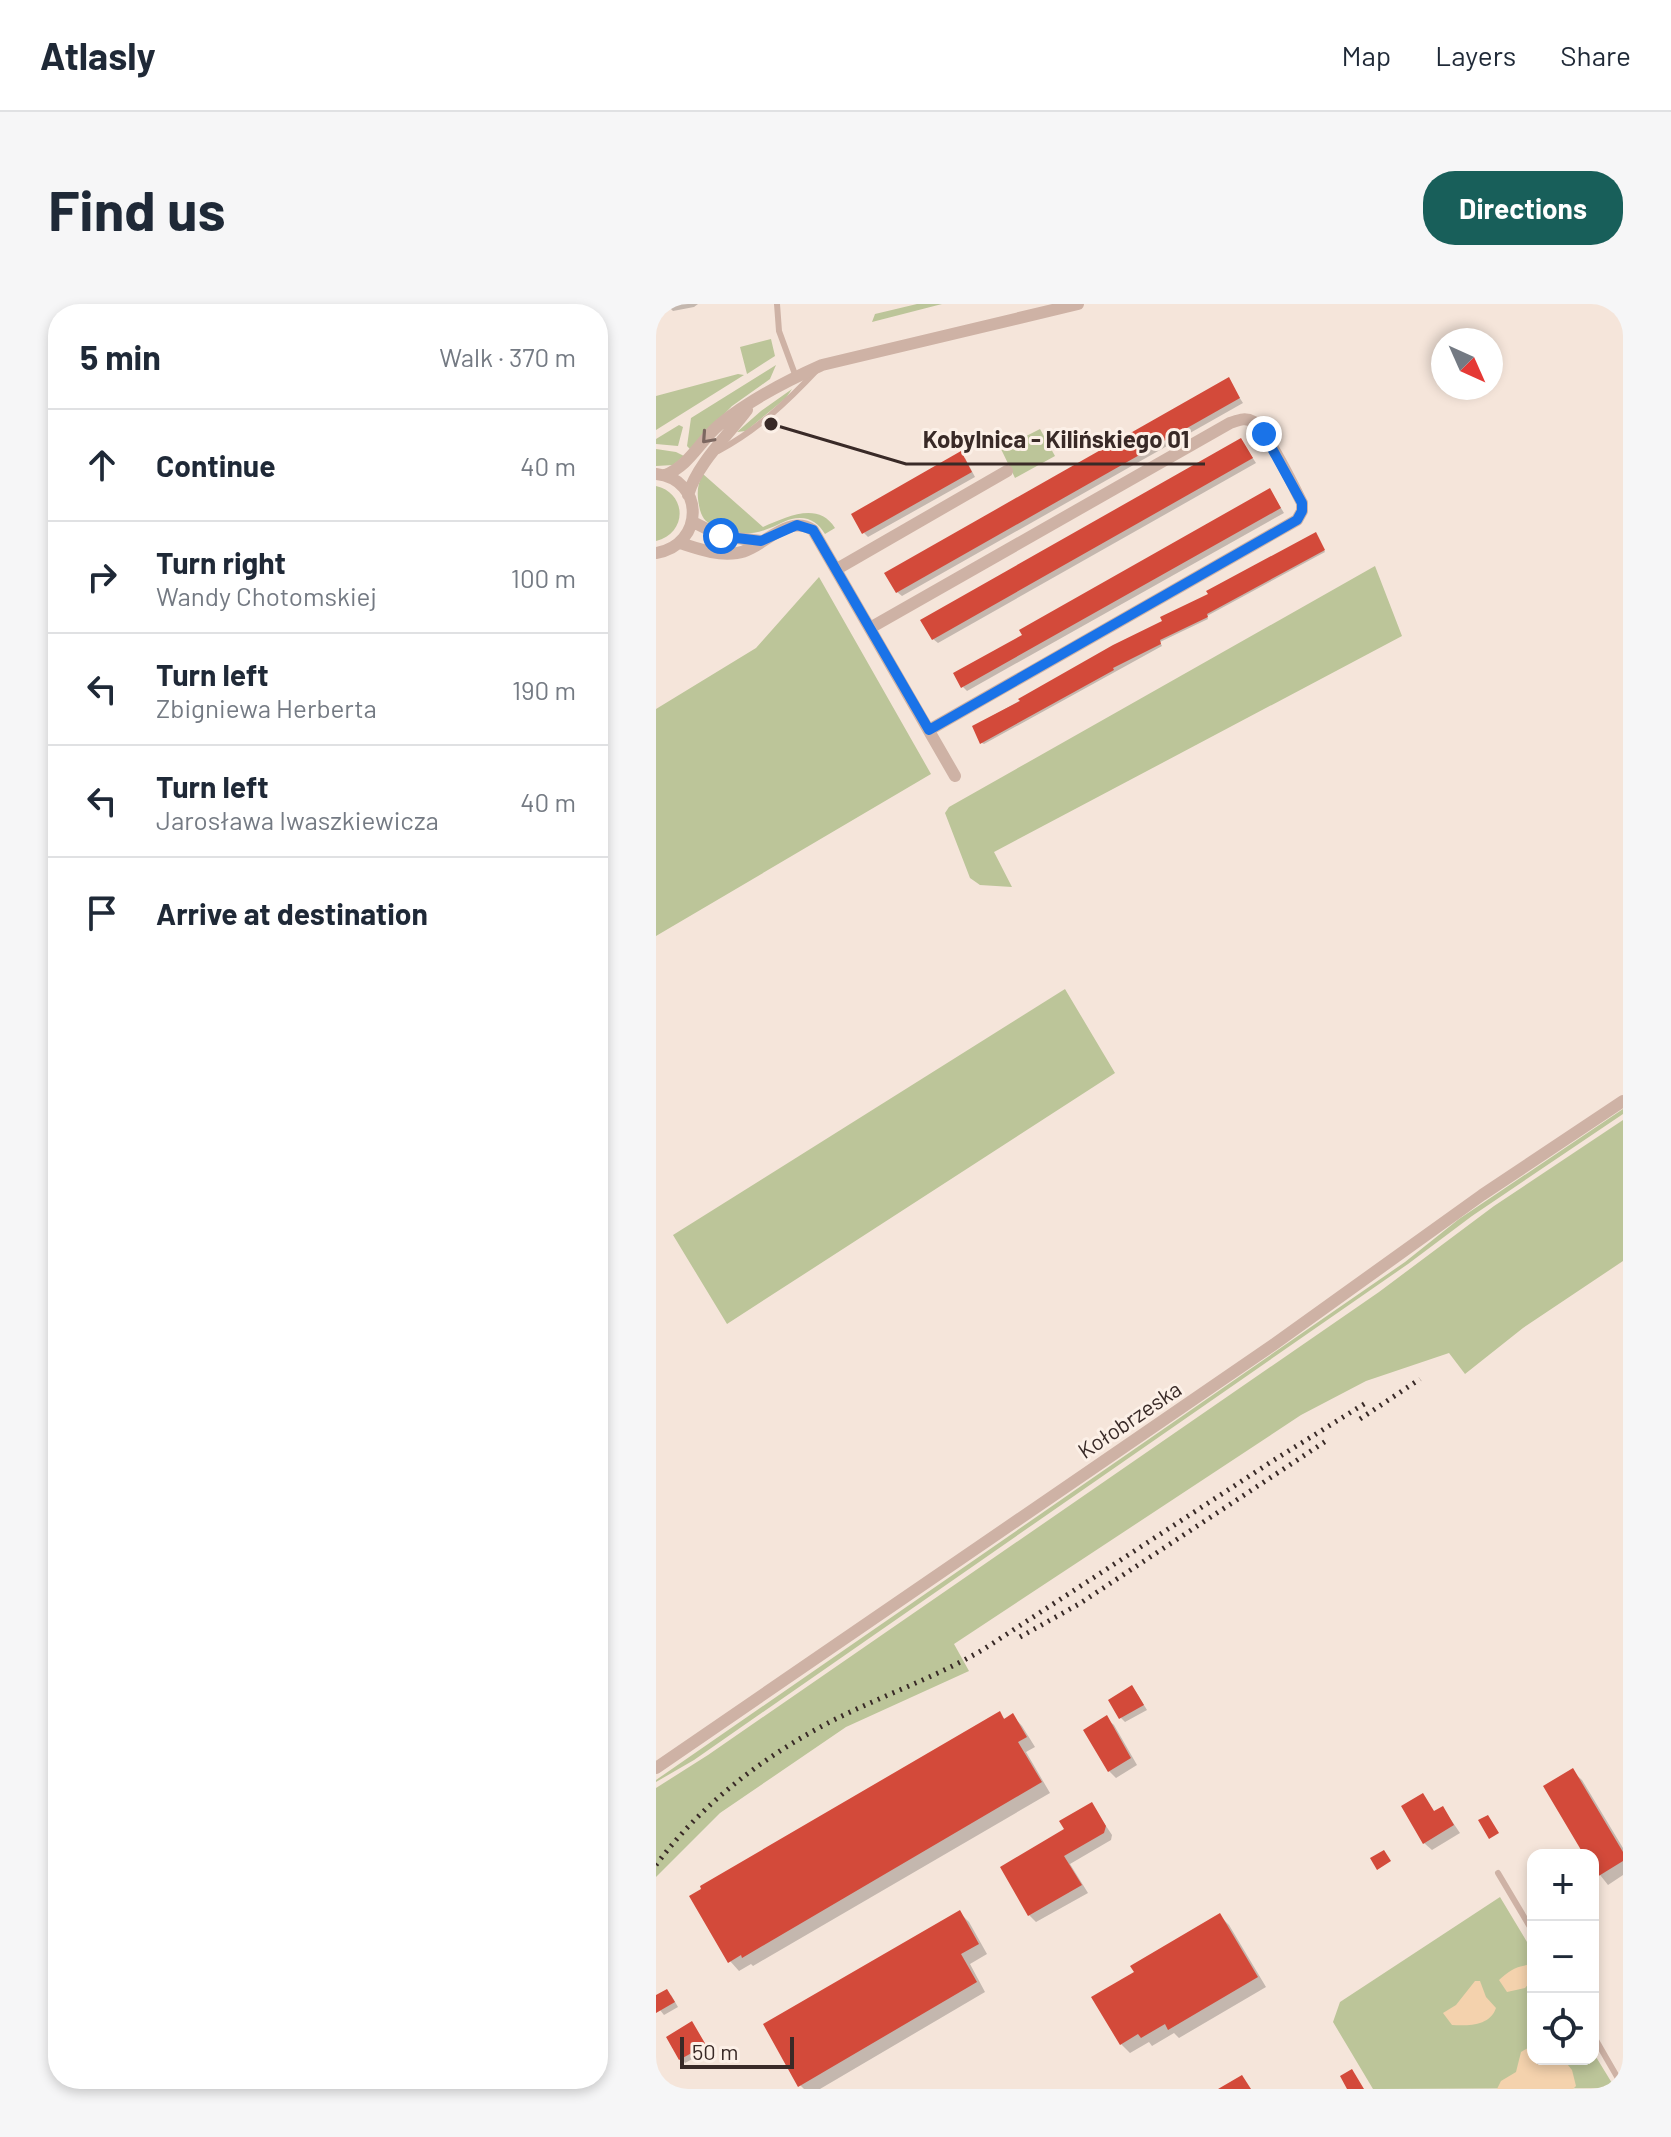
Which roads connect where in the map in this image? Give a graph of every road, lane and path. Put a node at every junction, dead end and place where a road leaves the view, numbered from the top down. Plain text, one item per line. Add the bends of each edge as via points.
1 (777, 304) edge
2 (1078, 304) edge
3 (822, 365) junction
4 (796, 377) junction
5 (751, 404) junction
6 (711, 455) junction
7 (1007, 471) dead end
8 (660, 475) edge
9 (688, 495) junction
10 (693, 522) junction
11 (761, 541) junction
12 (680, 543) junction
13 (656, 553) edge
14 (837, 569) junction
15 (870, 628) junction
16 (929, 730) junction
17 (955, 776) dead end
18 (1623, 1101) edge
19 (656, 1768) edge
20 (1498, 1873) dead end
21 (1527, 1922) edge
22 (1599, 2045) edge
23 (1623, 2087) edge

1 - 4 lane via 779,331
2 - 3 street
3 - 4 street
3 - 6 lane via 788,402
4 - 5 street
5 - 6 street
5 -> 8 street via 717,427 681,466
6 - 9 street
7 - 14 street
8 - 9 street via 673,479
9 - 10 street
10 - 11 street via 721,536
10 - 12 street
11 - 12 street via 749,550 724,554
11 - 14 street via 797,525 813,530
12 - 13 street
14 - 15 street
15 - 16 street
15 - 16 street via 1243,418 1259,427 1296,490 1302,511 1297,520
16 - 17 street
18 - 19 street, Kołobrzeska
20 - 21 lane
22 - 23 lane

